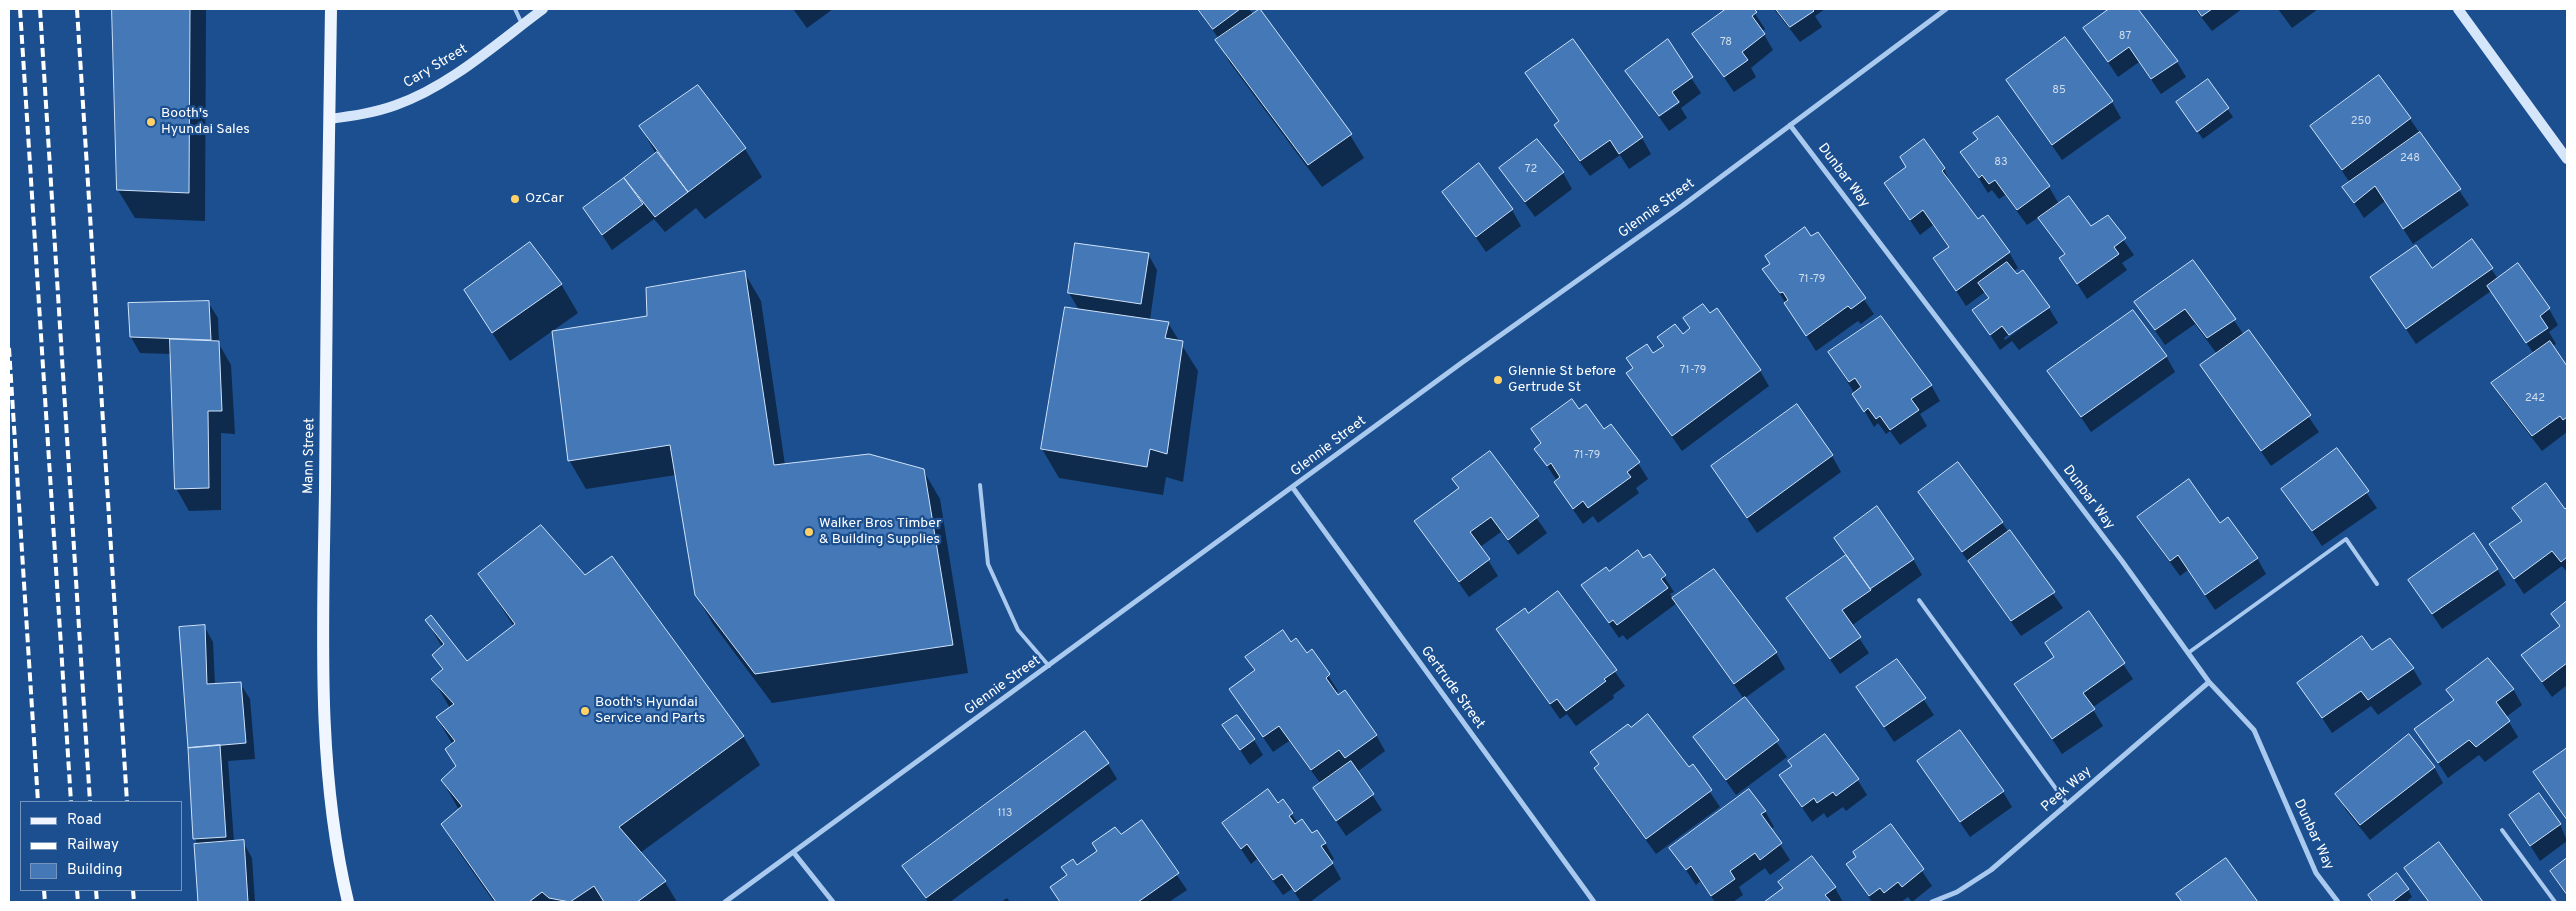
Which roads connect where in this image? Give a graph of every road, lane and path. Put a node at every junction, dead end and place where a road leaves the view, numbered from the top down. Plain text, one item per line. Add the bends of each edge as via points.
1 (331, 9) edge
2 (515, 9) edge
3 (543, 9) edge
4 (1946, 9) edge
5 (2458, 9) edge
6 (522, 24) junction
7 (329, 119) junction
8 (1790, 125) junction
9 (2567, 159) edge
10 (980, 485) dead end
11 (1292, 488) junction
12 (2377, 584) dead end
13 (1919, 600) dead end
14 (2188, 653) junction
15 (1049, 666) junction
16 (2209, 682) junction
17 (2067, 804) junction
18 (2502, 830) dead end
19 (794, 853) junction
20 (348, 902) edge
21 (725, 902) edge
22 (833, 902) edge
23 (1594, 902) edge
24 (1932, 902) edge
25 (2338, 902) edge
26 (2555, 902) edge

1 - 7 main road, Mann Street
2 - 6 lane
3 - 6 street, Cary Street
4 - 8 street, Glennie Street
5 - 9 street
6 - 7 street, Cary Street via 474,61 419,95 360,115
7 - 20 main road, Mann Street via 323,636 328,776
8 - 11 street, Glennie Street
8 - 14 street, Dunbar Way via 2122,561
10 - 15 lane via 988,564 1018,630
11 - 15 street, Glennie Street
11 - 23 street, Gertrude Street
12 - 14 lane via 2346,540
13 - 17 lane
14 - 16 street, Dunbar Way
15 - 19 street, Glennie Street
16 - 17 street, Peek Way
16 - 25 street, Dunbar Way via 2254,730 2316,873
17 - 24 street, Peek Way via 1991,870 1958,892
18 - 26 lane
19 - 21 street, Glennie Street
19 - 22 street

